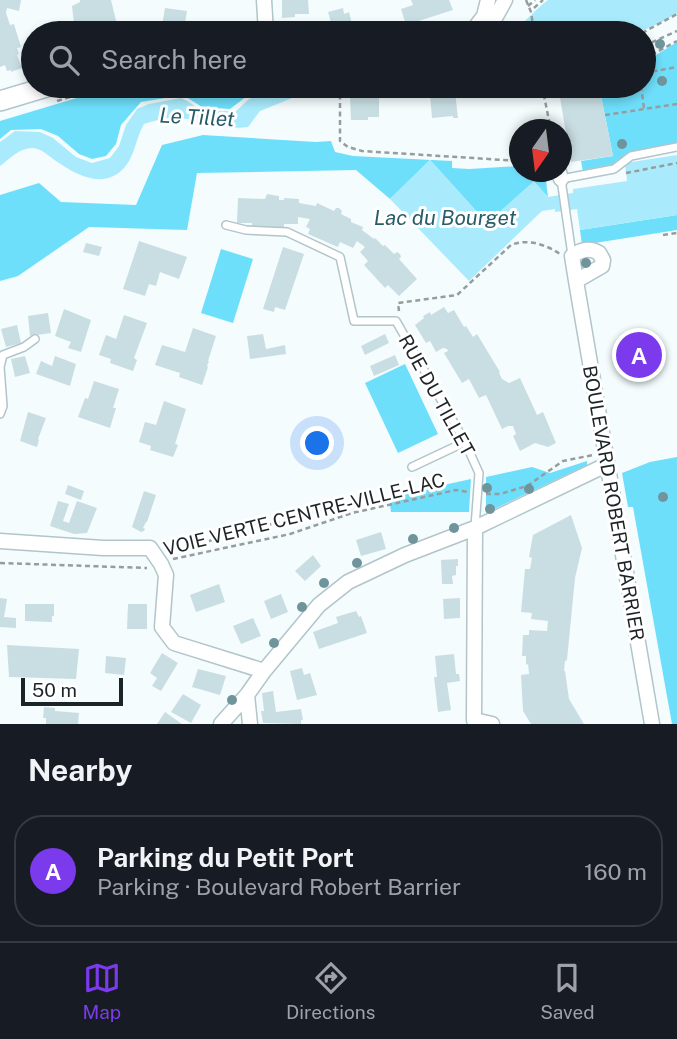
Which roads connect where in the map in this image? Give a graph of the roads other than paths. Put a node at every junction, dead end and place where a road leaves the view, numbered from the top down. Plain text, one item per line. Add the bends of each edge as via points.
1 (264, 0) edge
2 (488, 0) edge
3 (505, 0) edge
4 (265, 21) edge
5 (480, 21) edge
6 (493, 21) edge
7 (21, 98) edge
8 (0, 101) edge
9 (677, 147) edge
10 (572, 179) edge
11 (561, 182) edge
12 (226, 225) dead end
13 (572, 256) junction
14 (576, 282) junction
15 (35, 339) dead end
16 (0, 414) edge
17 (465, 442) junction
18 (607, 458) junction
19 (412, 467) dead end
20 (475, 528) junction
21 (0, 541) edge
22 (264, 671) junction
23 (247, 695) junction
24 (221, 724) edge
25 (250, 724) edge
26 (492, 724) edge
27 (652, 724) edge

1 - 4 street
2 - 5 street
3 - 6 street
7 - 8 street
9 - 10 lane via 631,156 614,169
11 - 13 lane
12 - 17 lane, RUE DU TILLET via 287,232 340,257 354,321 396,321
13 - 14 street, BOULEVARD ROBERT BARRIER
13 - 14 street via 588,249 603,260 599,269
14 - 18 street, BOULEVARD ROBERT BARRIER
15 - 16 lane via 3,355
17 - 19 lane
17 - 20 lane, RUE DU TILLET via 479,473
18 - 20 street
18 - 27 street, BOULEVARD ROBERT BARRIER
20 - 22 street via 348,582 319,605
20 - 26 street via 474,720
21 - 22 street via 150,548 166,575 162,627 174,643
22 - 23 street
23 - 24 street
23 - 25 street

